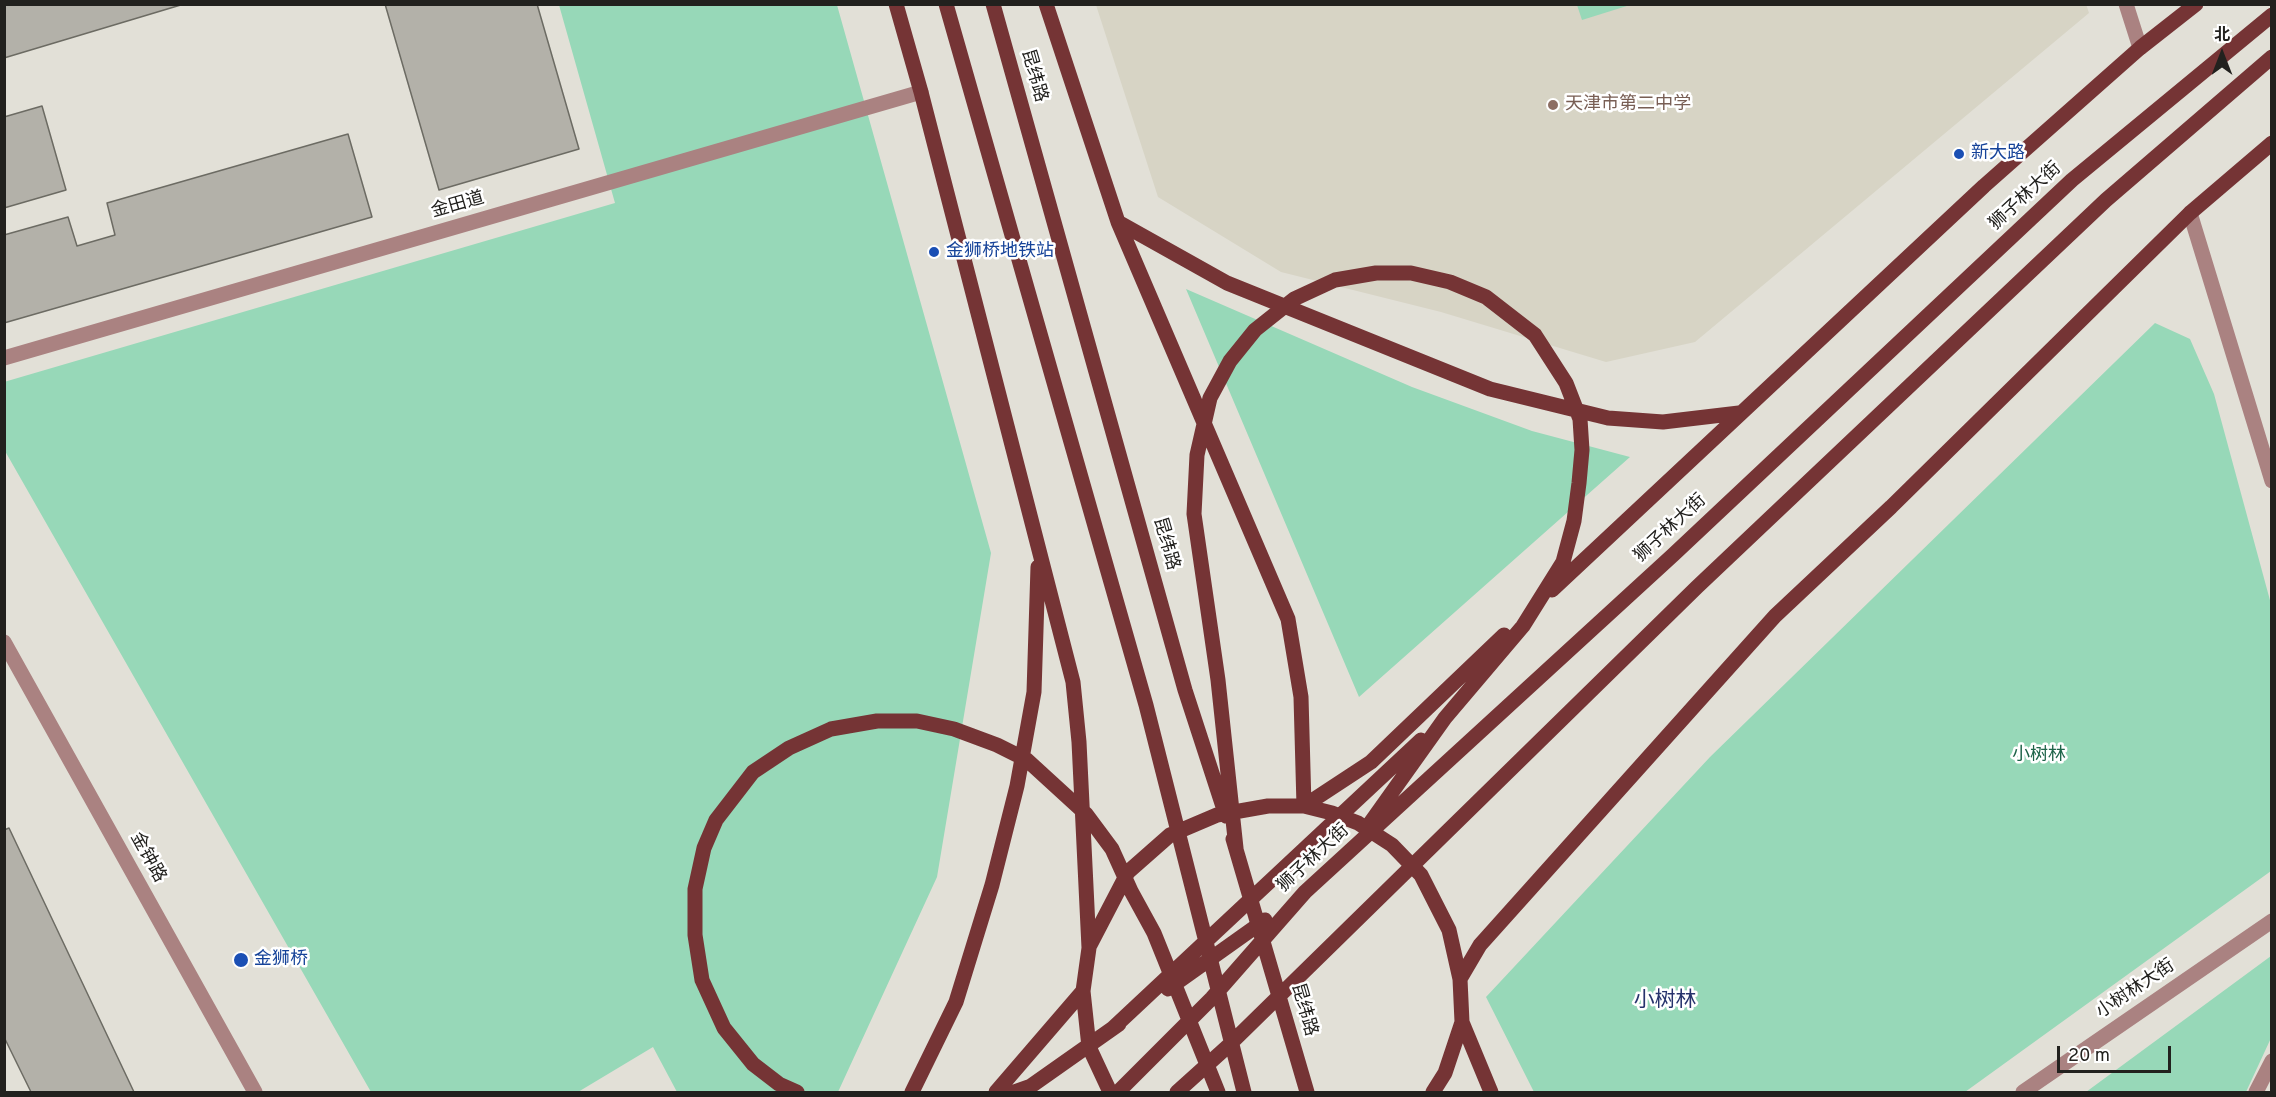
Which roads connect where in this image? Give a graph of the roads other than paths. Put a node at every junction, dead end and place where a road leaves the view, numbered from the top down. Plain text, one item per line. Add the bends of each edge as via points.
1 (896, 4) edge
2 (946, 4) edge
3 (993, 4) edge
4 (1046, 4) edge
5 (2126, 4) edge
6 (2196, 4) edge
7 (2271, 15) edge
8 (2140, 48) junction
9 (2271, 57) edge
10 (921, 92) junction
11 (2271, 143) edge
12 (2190, 213) junction
13 (1118, 222) junction
14 (4, 358) edge
15 (1739, 413) junction
16 (2271, 481) edge
17 (1039, 552) junction
18 (4, 642) edge
19 (1445, 717) junction
20 (1304, 806) junction
21 (1236, 848) junction
22 (1349, 853) junction
23 (1305, 892) junction
24 (2271, 921) edge
25 (1089, 948) junction
26 (1460, 979) junction
27 (1083, 991) junction
28 (1462, 1022) junction
29 (1112, 1029) junction
30 (2271, 1060) edge
31 (255, 1092) edge
32 (797, 1092) edge
33 (912, 1092) edge
34 (996, 1092) edge
35 (1014, 1092) edge
36 (1110, 1092) edge
37 (1118, 1092) edge
38 (1177, 1092) edge
39 (1218, 1092) edge
40 (1244, 1092) edge
41 (1307, 1092) edge
42 (1433, 1092) edge
43 (1491, 1092) edge
44 (2023, 1092) edge
45 (2256, 1092) edge

1 - 10 main road
2 - 40 main road via 1146,705
3 - 21 main road, 昆纬路 via 1185,690
4 - 13 main road
5 - 8 street
6 - 8 main road
7 - 22 main road, 狮子林大街 via 2072,180
8 - 15 main road
9 - 38 main road via 2106,200 1696,587
10 - 14 street, 金田道
10 - 17 main road
11 - 12 main road
12 - 16 street
12 - 26 main road via 1775,616 1479,945
13 - 15 main road via 1227,283 1490,389 1608,418 1663,422
13 - 20 main road via 1288,619 1301,697
15 - 20 main road via 1371,762
17 - 25 main road via 1073,682
17 - 33 main road via 1034,692 1017,786 993,885 956,1002
18 - 31 street, 金钟路
19 - 21 main road via 1523,626 1563,562 1580,483 1580,419 1566,383 1535,335 1486,297 1450,282 1411,273 1376,273 1335,280 1294,299 1242,345 1210,398 1197,455 1194,514 1218,680
19 - 22 main road
19 - 29 main road
20 - 25 main road via 1268,806 1217,815 1170,835 1128,872
20 - 26 main road via 1359,823 1392,845 1421,875 1449,930
21 - 41 main road, 昆纬路
22 - 23 main road, 狮子林大街
23 - 29 main road
23 - 37 main road, 狮子林大街 via 1212,998
24 - 44 street, 小树林大街
25 - 27 main road
26 - 28 main road
27 - 34 main road
27 - 36 main road via 1089,1047
28 - 42 main road via 1445,1073
28 - 43 main road
29 - 35 main road via 1031,1086
30 - 45 street
32 - 39 main road via 753,1064 724,1028 702,980 695,935 695,889 704,848 716,820 753,772 789,748 831,729 877,721 926,723 997,745 1027,760 1086,814 1112,849 1154,933

